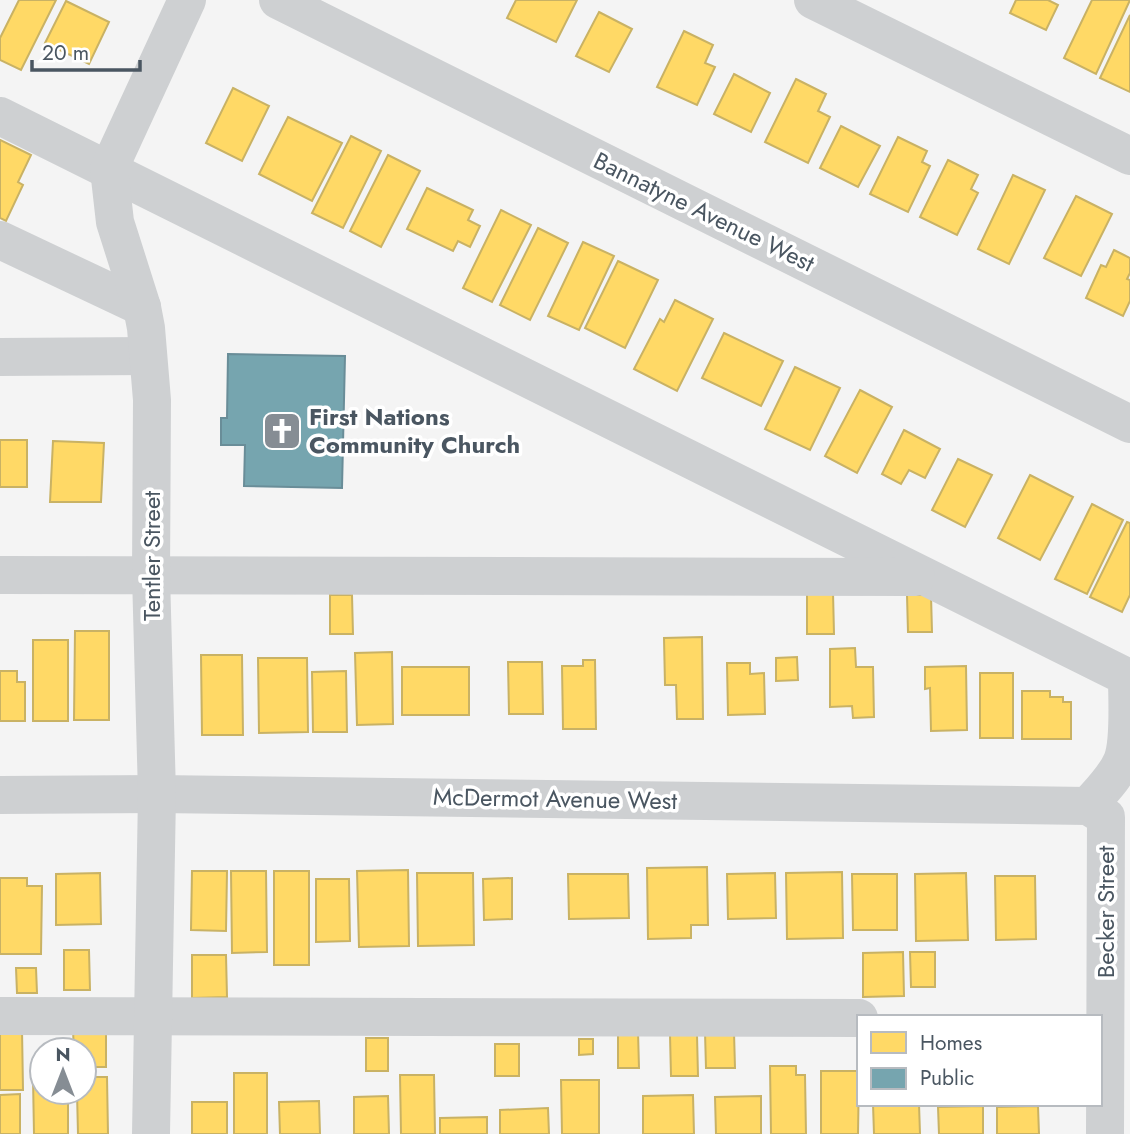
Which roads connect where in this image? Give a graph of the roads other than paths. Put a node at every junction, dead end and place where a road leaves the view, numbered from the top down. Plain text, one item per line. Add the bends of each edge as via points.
1 (187, 0) edge
2 (278, 0) edge
3 (813, 0) edge
4 (0, 116) edge
5 (1130, 156) edge
6 (109, 169) junction
7 (0, 240) edge
8 (142, 307) junction
9 (148, 356) junction
10 (0, 357) edge
11 (1130, 424) edge
12 (0, 575) edge
13 (151, 575) junction
14 (925, 577) junction
15 (157, 794) junction
16 (0, 795) edge
17 (1097, 811) junction
18 (0, 1016) edge
19 (152, 1017) junction
20 (857, 1018) edge
21 (1103, 1019) edge
22 (152, 1134) edge
23 (1105, 1134) edge

1 - 6 street
2 - 11 street, Bannatyne Avenue West
3 - 5 street
4 - 6 street
6 - 8 street, Tentler Street via 115,222
6 - 14 street
7 - 8 street
8 - 9 street, Tentler Street
9 - 10 street
9 - 13 street, Tentler Street
12 - 13 street
13 - 14 street
13 - 15 street, Tentler Street
14 - 17 street via 1127,677 1123,760
15 - 16 street, McDermot Avenue West
15 - 17 street, McDermot Avenue West
15 - 19 street, Tentler Street
17 - 21 street, Becker Street
18 - 19 street
19 - 20 street
19 - 22 street, Tentler Street
21 - 23 street, Becker Street

